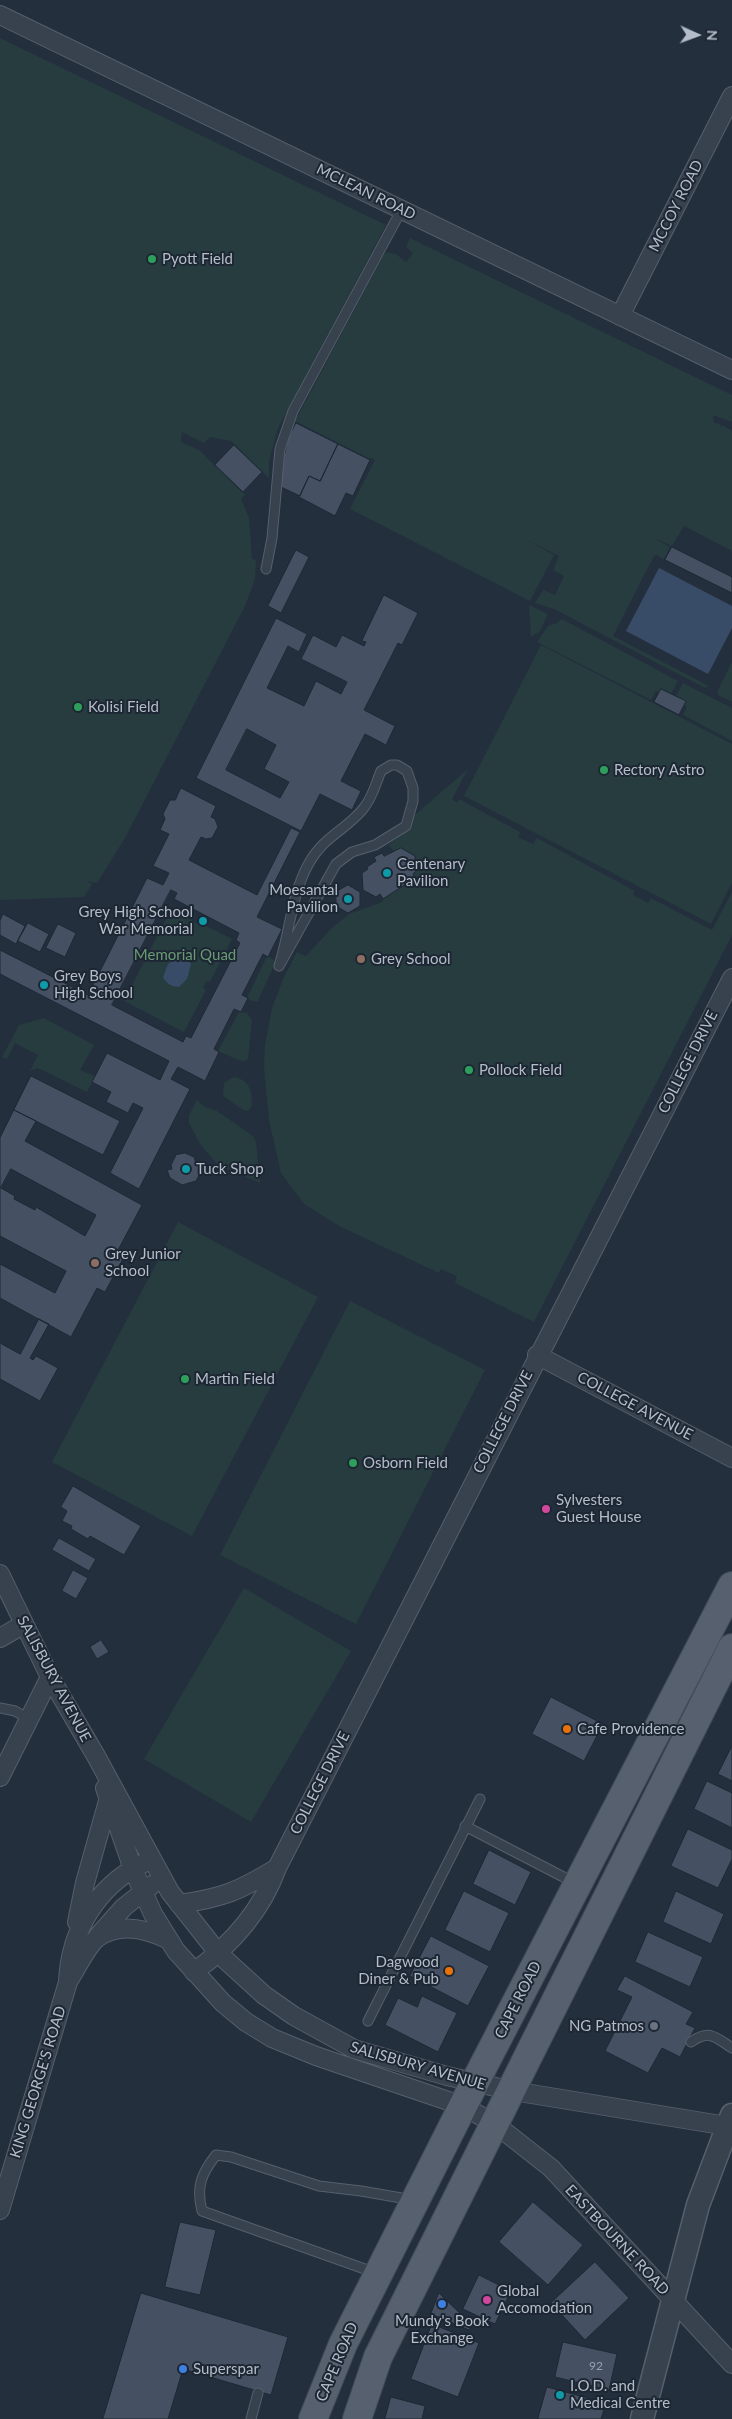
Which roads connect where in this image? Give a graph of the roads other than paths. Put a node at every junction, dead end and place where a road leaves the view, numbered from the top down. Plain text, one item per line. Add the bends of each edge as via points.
1 (0, 15) edge
2 (732, 96) edge
3 (402, 209) junction
4 (620, 316) junction
5 (732, 370) edge
6 (266, 569) dead end
7 (279, 966) joint
8 (732, 978) edge
9 (538, 1355) junction
10 (732, 1458) edge
11 (0, 1574) edge
12 (732, 1586) edge
13 (24, 1624) junction
14 (0, 1638) edge
15 (732, 1648) edge
16 (50, 1677) junction
17 (0, 1708) edge
18 (30, 1719) junction
19 (96, 1756) junction
20 (0, 1777) edge
21 (480, 1800) dead end
22 (108, 1801) junction
23 (465, 1826) junction
24 (152, 1859) junction
25 (277, 1868) junction
26 (133, 1869) junction
27 (162, 1878) junction
28 (577, 1885) junction
29 (142, 1892) junction
30 (179, 1904) junction
31 (96, 1938) junction
32 (168, 1939) junction
33 (219, 1954) junction
34 (69, 1961) junction
35 (194, 1972) junction
36 (68, 1982) junction
37 (368, 2021) dead end
38 (691, 2042) dead end
39 (732, 2048) edge
40 (513, 2091) junction
41 (469, 2095) junction
42 (729, 2121) edge
43 (495, 2124) junction
44 (415, 2201) junction
45 (0, 2210) edge
46 (379, 2274) junction
47 (674, 2302) junction
48 (732, 2364) edge
49 (258, 2394) dead end
50 (251, 2419) edge
51 (313, 2419) edge
52 (357, 2419) edge
53 (642, 2419) edge

1 - 3 street, MCLEAN ROAD
2 - 4 street, MCCOY ROAD
3 - 4 street, MCLEAN ROAD
3 - 6 lane via 293,411 280,449
4 - 5 street, MCLEAN ROAD
7 - 7 lane via 288,938 293,904 309,863 326,841 362,811 374,793 382,771 391,765 403,767 412,788 412,808 406,826 376,845 352,852 336,864
8 - 9 street, COLLEGE DRIVE
9 - 10 street, COLLEGE AVENUE
9 - 25 street, COLLEGE DRIVE
11 - 13 street, SALISBURY AVENUE
12 - 28 main road, CAPE ROAD
13 - 14 street
13 - 16 street, SALISBURY AVENUE
15 - 40 main road
16 - 18 street
16 - 19 street, SALISBURY AVENUE
17 - 18 lane
18 - 20 street
19 - 22 street, SALISBURY AVENUE
19 - 24 street, SALISBURY AVENUE
21 - 23 lane
22 - 26 street, SALISBURY AVENUE
22 - 34 street, KING GEORGE'S ROAD via 85,1883
23 - 28 lane
23 - 37 lane
24 - 26 street, KING GEORGE'S ROAD
24 - 27 street, SALISBURY AVENUE
25 - 30 street via 245,1888 224,1896
25 - 33 street, COLLEGE DRIVE via 260,1905
26 - 29 street, SALISBURY AVENUE
26 - 34 street, KING GEORGE'S ROAD via 115,1881 89,1910
27 - 29 street, KING GEORGE'S ROAD
27 - 30 street, SALISBURY AVENUE
28 - 41 main road, CAPE ROAD
29 - 31 street, KING GEORGE'S ROAD
29 - 32 street, SALISBURY AVENUE
30 - 33 street, SALISBURY AVENUE
31 - 32 street via 129,1928 149,1931
31 - 36 street, KING GEORGE'S ROAD
32 - 35 street, SALISBURY AVENUE
33 - 35 street, COLLEGE DRIVE
33 - 41 street, SALISBURY AVENUE via 264,1995 325,2035
34 - 36 street, KING GEORGE'S ROAD
35 - 41 street, SALISBURY AVENUE via 222,2003 272,2038 316,2056
36 - 45 street, KING GEORGE'S ROAD
38 - 39 lane via 702,2035 709,2035
40 - 41 street, SALISBURY AVENUE
40 - 42 street, SALISBURY AVENUE
40 - 43 main road
41 - 43 street, SALISBURY AVENUE
41 - 44 main road, CAPE ROAD
42 - 47 street via 722,2151 698,2206
43 - 47 street, EASTBOURNE ROAD via 551,2168
43 - 52 main road via 378,2357
44 - 46 main road, CAPE ROAD
44 - 46 lane via 319,2186 231,2156 216,2155 203,2171 199,2199 202,2211
46 - 51 main road, CAPE ROAD via 332,2369
47 - 48 street, EASTBOURNE ROAD
47 - 53 street
49 - 50 lane

